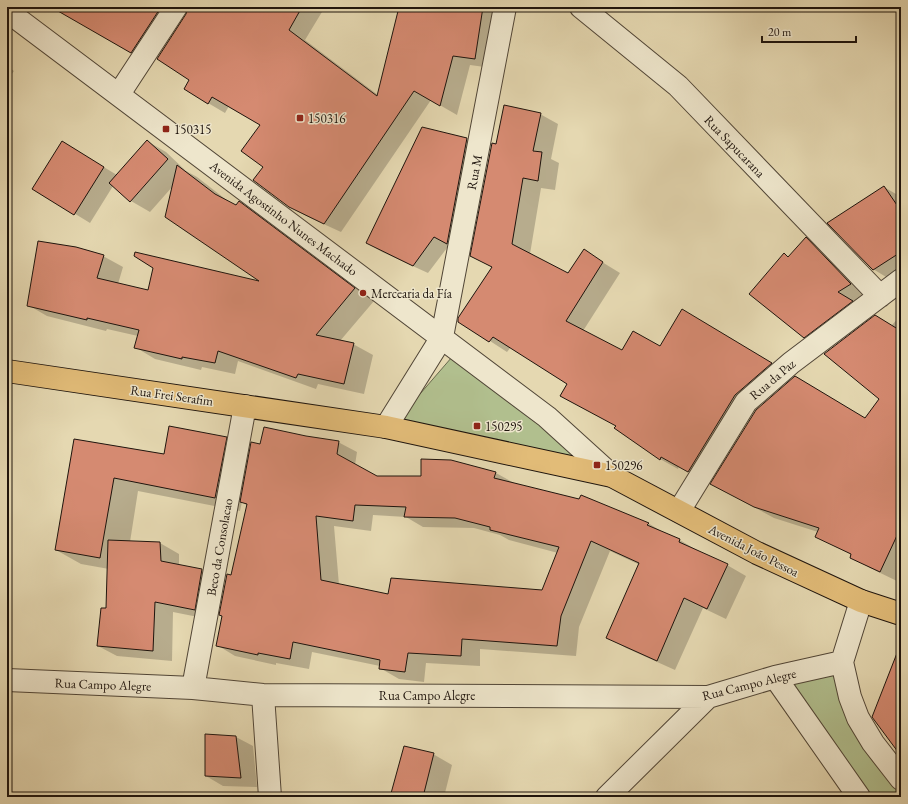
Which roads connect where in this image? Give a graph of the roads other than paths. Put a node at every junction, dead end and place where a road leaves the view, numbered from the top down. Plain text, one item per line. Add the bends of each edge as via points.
1 (176, 7) edge
2 (505, 7) edge
3 (581, 7) edge
4 (7, 11) edge
5 (119, 94) junction
6 (901, 280) edge
7 (880, 296) junction
8 (442, 337) junction
9 (7, 371) edge
10 (245, 406) junction
11 (386, 427) junction
12 (612, 476) junction
13 (679, 511) junction
14 (861, 600) junction
15 (901, 614) edge
16 (842, 662) junction
17 (775, 676) junction
18 (7, 680) edge
19 (194, 688) junction
20 (263, 695) junction
21 (708, 697) junction
22 (901, 779) edge
23 (270, 797) edge
24 (607, 797) edge
25 (859, 797) edge

1 - 5 street
2 - 8 street, Rua M
3 - 7 street, Rua Sapucarana via 678,86
4 - 5 street, Avenida Agostinho Nunes Machado
5 - 8 street, Avenida Agostinho Nunes Machado
6 - 7 street, Rua da Paz
7 - 13 street, Rua da Paz via 791,363 746,402
8 - 11 street
8 - 12 street, Avenida Agostinho Nunes Machado via 547,417
9 - 10 main road, Rua Frei Serafim
10 - 11 main road, Rua Frei Serafim
10 - 19 street, Beco da Consolacao
11 - 12 main road, Avenida João Pessoa
12 - 13 main road, Avenida João Pessoa
13 - 14 main road, Avenida João Pessoa via 757,553
14 - 15 main road, Avenida João Pessoa
14 - 16 street
16 - 17 street, Rua Campo Alegre
16 - 22 street via 858,718 873,744
17 - 21 street, Rua Campo Alegre
17 - 25 street
18 - 19 street, Rua Campo Alegre
19 - 20 street, Rua Campo Alegre
20 - 21 street, Rua Campo Alegre
20 - 23 street
21 - 24 street

